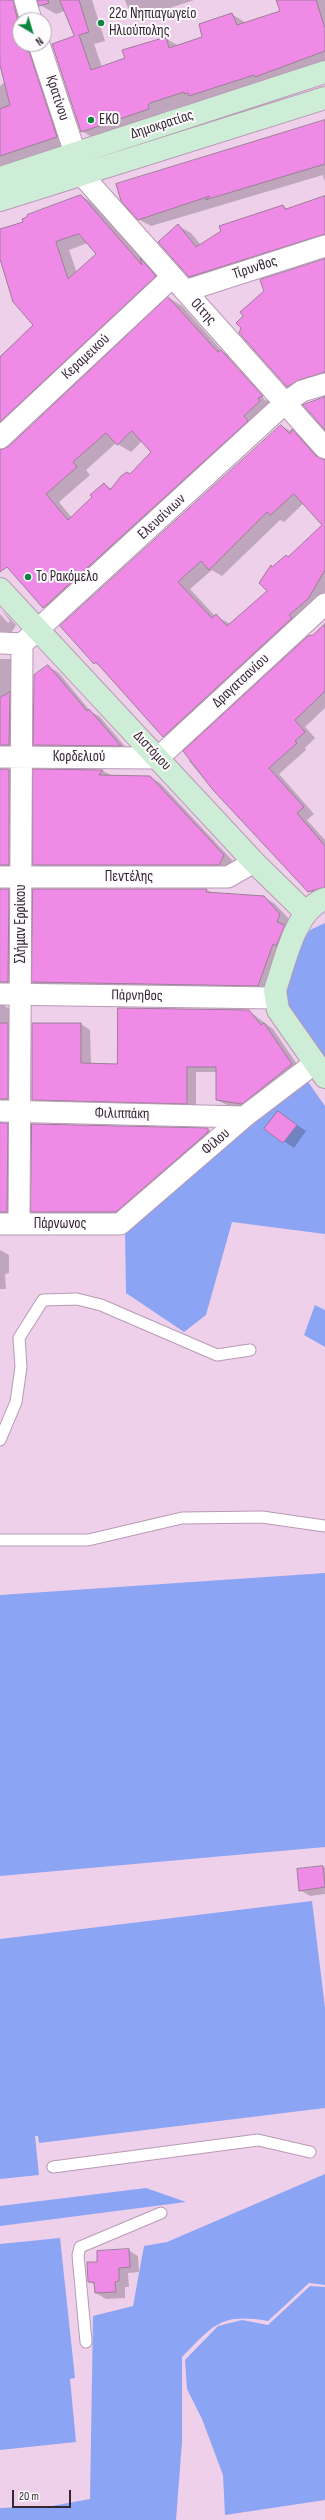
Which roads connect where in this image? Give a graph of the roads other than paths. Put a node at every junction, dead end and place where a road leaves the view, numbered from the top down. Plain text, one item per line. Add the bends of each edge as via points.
1 (25, 0) edge
2 (29, 12) edge
3 (42, 52) edge
4 (325, 72) edge
5 (325, 98) edge
6 (75, 153) junction
7 (82, 175) junction
8 (0, 178) edge
9 (0, 200) edge
10 (325, 246) edge
11 (179, 284) junction
12 (325, 384) edge
13 (285, 403) junction
14 (0, 438) edge
15 (325, 448) edge
16 (0, 589) edge
17 (325, 604) edge
18 (30, 637) junction
19 (0, 643) edge
20 (0, 757) edge
21 (22, 757) junction
22 (158, 758) junction
23 (254, 862) junction
24 (0, 877) edge
25 (21, 877) junction
26 (325, 899) edge
27 (305, 912) junction
28 (10, 994) edge
29 (274, 998) junction
30 (320, 1070) edge
31 (10, 1111) edge
32 (244, 1117) junction
33 (9, 1224) edge
34 (120, 1224) joint
35 (250, 1350) dead end
36 (0, 1440) edge
37 (325, 1526) edge
38 (0, 1540) edge
39 (310, 2152) dead end
40 (53, 2167) dead end
41 (161, 2213) dead end
42 (86, 2342) dead end

1 - 2 street
3 - 6 street, Κρατίνου
4 - 6 street, Δημοκρατίας
5 - 7 street, Δημοκρατίας
6 - 8 street, Δημοκρατίας
7 - 9 street, Δημοκρατίας
7 - 11 street, Οίτης
10 - 11 street, Τίρυνθος
11 - 13 street, Οίτης
11 - 14 street, Κεραµεικού
12 - 13 street, Ελευσίνιων via 302,392
13 - 15 street, Οίτης
13 - 18 street, Ελευσίνιων
16 - 18 street, Διστόμου
17 - 22 street, Δραγατσανίου
18 - 19 street
18 - 21 street, Σλήμαν Ερρίκου
18 - 22 street, Διστόμου
20 - 21 street, Κορδελιού
21 - 22 street, Κορδελιού
21 - 25 street, Σλήμαν Ερρίκου
22 - 23 street, Διστόμου
23 - 25 street, Πεντέλης via 228,876
23 - 27 street, Διστόμου
24 - 25 street, Πεντέλης
25 - 28 street, Σλήμαν Ερρίκου
26 - 27 street
27 - 29 street via 299,921 274,990
28 - 29 street, Πάρνηθος
28 - 31 street, Σλήμαν Ερρίκου
29 - 30 street via 278,1010
30 - 32 street, Φίλου
31 - 32 street, Φιλιππάκη
31 - 33 street, Σλήμαν Ερρίκου
32 - 34 street, Φίλου
33 - 34 street, Πάρνωνος
35 - 36 lane via 217,1355 102,1305 77,1299 43,1300 19,1338 21,1367 16,1402
37 - 38 lane via 262,1517 182,1518 88,1540
39 - 40 lane via 258,2140
41 - 42 lane via 80,2247 78,2255

